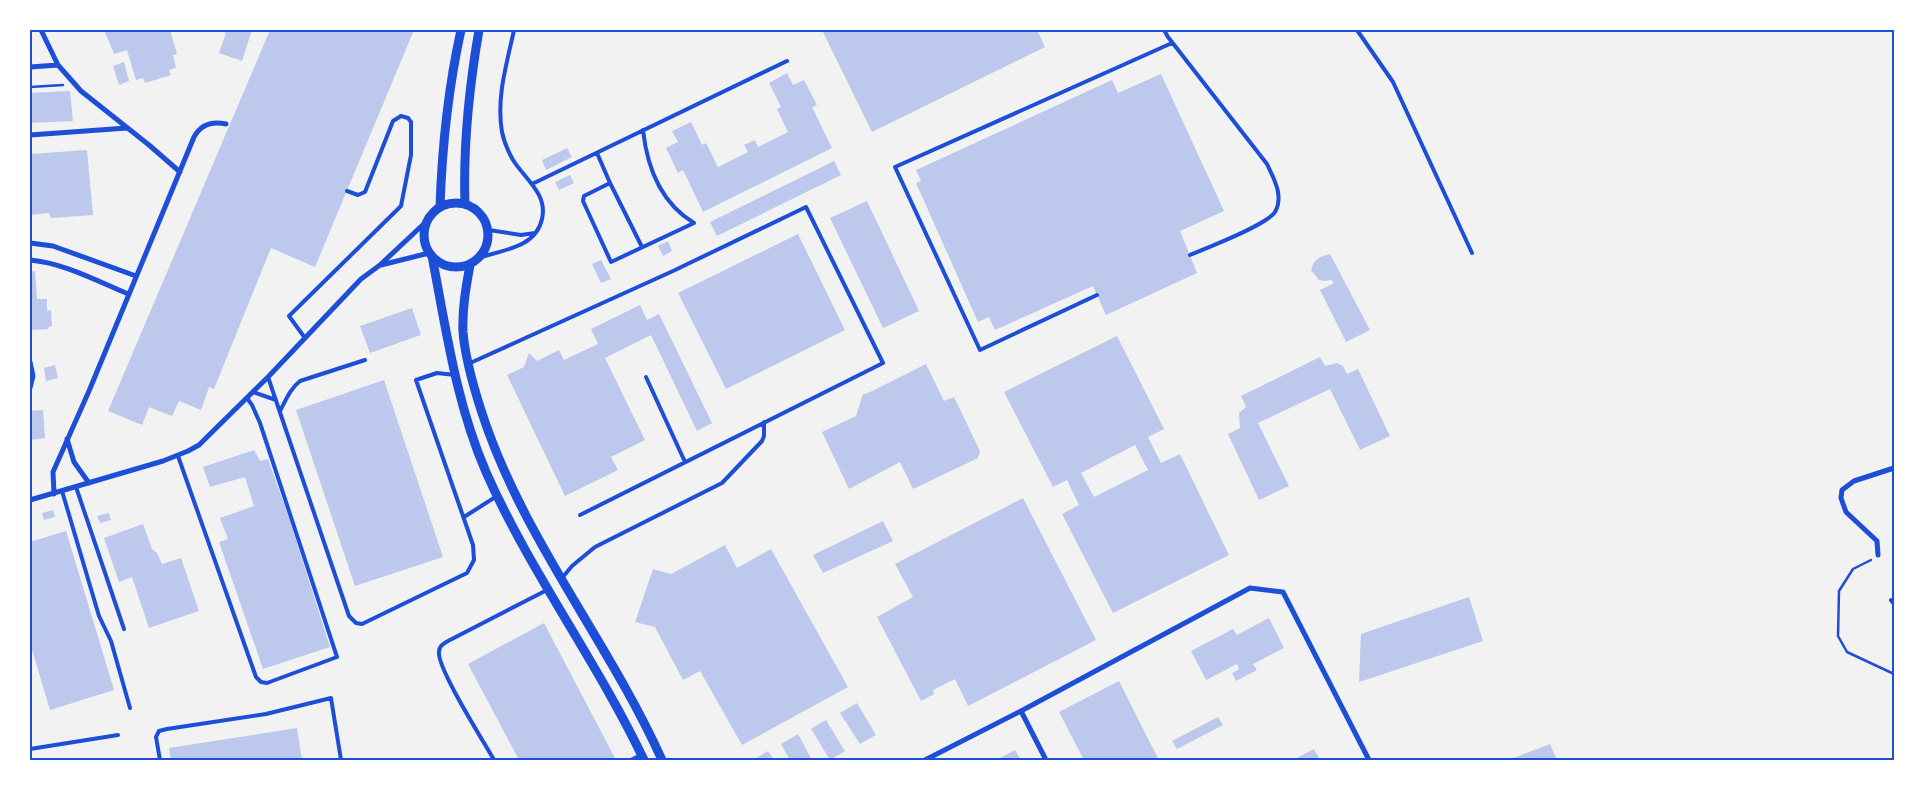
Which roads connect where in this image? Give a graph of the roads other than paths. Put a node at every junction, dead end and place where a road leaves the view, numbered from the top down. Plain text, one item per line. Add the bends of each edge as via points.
1 (41, 30) edge
2 (460, 30) edge
3 (478, 30) edge
4 (514, 30) edge
5 (1164, 30) edge
6 (1357, 30) edge
7 (1172, 43) junction
8 (787, 61) dead end
9 (58, 65) junction
10 (30, 67) edge
11 (226, 124) dead end
12 (127, 128) junction
13 (643, 130) junction
14 (30, 135) edge
15 (598, 152) junction
16 (180, 172) junction
17 (610, 182) junction
18 (532, 184) junction
19 (347, 191) dead end
20 (465, 204) junction
21 (440, 207) junction
22 (428, 220) junction
23 (488, 230) junction
24 (537, 232) junction
25 (30, 243) edge
26 (642, 247) junction
27 (1472, 253) dead end
28 (430, 255) junction
29 (1190, 255) dead end
30 (481, 257) junction
31 (30, 260) edge
32 (470, 264) junction
33 (380, 265) junction
34 (136, 276) junction
35 (128, 294) junction
36 (1097, 295) dead end
37 (305, 338) junction
38 (365, 360) dead end
39 (30, 362) edge
40 (468, 364) junction
41 (455, 375) junction
42 (268, 377) junction
43 (646, 377) dead end
44 (30, 388) edge
45 (253, 392) junction
46 (247, 398) junction
47 (276, 400) junction
48 (280, 410) junction
49 (764, 422) junction
50 (67, 438) junction
51 (178, 456) junction
52 (685, 462) junction
53 (1894, 468) edge
54 (89, 484) junction
55 (76, 487) junction
56 (62, 491) junction
57 (54, 494) junction
58 (497, 496) junction
59 (30, 500) edge
60 (580, 515) dead end
61 (464, 517) junction
62 (1878, 555) road end
63 (562, 578) junction
64 (549, 589) junction
65 (124, 629) dead end
66 (130, 708) dead end
67 (1021, 711) junction
68 (118, 735) dead end
69 (30, 749) edge
70 (642, 757) edge
71 (160, 760) edge
72 (341, 760) edge
73 (494, 760) edge
74 (631, 760) edge
75 (662, 760) edge
76 (925, 760) edge
77 (1046, 760) edge
78 (1369, 760) edge

1 - 9 street
2 - 21 street via 450,79
3 - 20 street via 470,83
4 - 18 lane via 500,116 513,161
5 - 7 lane
6 - 27 lane via 1393,82
7 - 29 lane via 1267,164 1278,193 1276,208 1269,218
7 - 36 lane via 895,167 980,350
8 - 13 lane
9 - 10 street
9 - 12 street via 99,107
11 - 16 street via 215,122 198,129
12 - 14 street
12 - 16 street
13 - 15 lane
13 - 26 lane via 649,164 661,190 676,209 694,223
15 - 17 lane
15 - 18 lane
16 - 34 street
17 - 26 lane
17 - 26 lane via 584,196 583,202 611,262
18 - 24 lane via 543,209
19 - 37 lane via 358,195 365,192 393,121 401,116 408,118 411,122 411,155 401,206 289,316
20 - 21 street
20 - 23 street via 478,211
21 - 22 street
22 - 28 street via 424,237
22 - 33 street
23 - 24 lane via 521,235
23 - 30 street via 488,244
24 - 30 lane via 520,245
25 - 34 street via 53,246
28 - 32 street via 454,268
28 - 33 street
28 - 41 street
30 - 32 street
31 - 35 street via 62,266
32 - 40 street via 463,299 463,332
33 - 37 street via 361,280
34 - 35 street
35 - 50 street
37 - 42 street
38 - 48 lane via 300,381
39 - 44 street via 33,376
40 - 49 lane via 806,207 883,363
40 - 63 street via 496,452 519,502
41 - 58 street via 469,427
41 - 61 lane via 437,373 416,380
42 - 45 street
42 - 47 lane
43 - 52 lane
45 - 46 street
45 - 47 lane
46 - 51 street via 199,445
46 - 51 lane via 260,423 337,657 267,683 256,677
47 - 48 lane
48 - 61 lane via 349,616 356,623 372,620 467,573 475,552
49 - 52 lane
49 - 63 lane via 762,441 722,483 595,547
50 - 54 street via 74,462
50 - 57 street via 53,472
51 - 54 street
52 - 60 lane
53 - 62 street via 1854,481 1842,490 1846,512 1876,541
54 - 55 street
55 - 56 street
55 - 65 lane
56 - 57 street
56 - 66 lane
57 - 59 street
58 - 61 lane
58 - 64 street
63 - 75 street
64 - 70 street
64 - 73 lane via 448,641 438,650 448,678
67 - 76 street
67 - 77 street
67 - 78 street via 1250,588 1283,592
68 - 69 lane
70 - 74 lane
71 - 72 lane via 156,737 159,731 167,728 266,714 331,698

